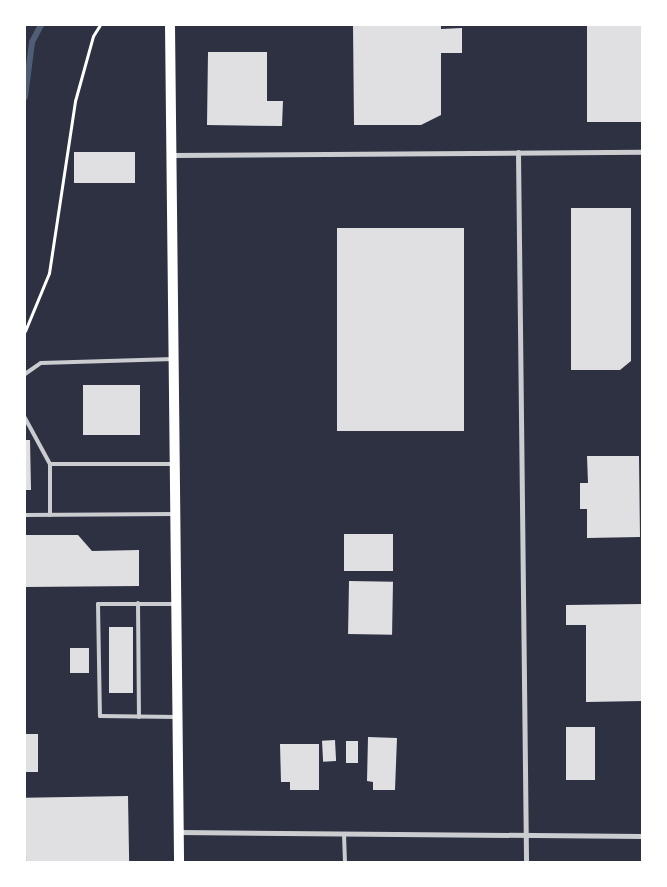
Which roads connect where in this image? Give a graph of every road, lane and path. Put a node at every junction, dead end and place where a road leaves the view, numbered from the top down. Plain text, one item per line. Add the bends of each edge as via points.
1 (100, 25) edge
2 (170, 25) edge
3 (518, 152) junction
4 (642, 152) edge
5 (171, 155) junction
6 (25, 332) edge
7 (174, 359) junction
8 (25, 374) edge
9 (25, 418) edge
10 (50, 464) junction
11 (175, 464) junction
12 (175, 514) junction
13 (25, 515) edge
14 (50, 515) junction
15 (138, 603) junction
16 (176, 604) junction
17 (139, 717) junction
18 (177, 717) junction
19 (179, 832) junction
20 (344, 834) junction
21 (526, 836) junction
22 (642, 836) edge
23 (179, 862) edge
24 (345, 862) edge
25 (526, 862) edge

1 - 6 path via 93,36 75,101 49,272
2 - 5 main road
3 - 4 street
3 - 5 street
3 - 21 street
5 - 7 main road
7 - 8 lane via 41,363
7 - 11 main road
9 - 10 lane
10 - 11 lane
10 - 14 lane
11 - 12 main road
12 - 14 lane
12 - 16 main road
13 - 14 lane
15 - 16 lane
15 - 17 lane
15 - 17 lane via 98,604 100,716
16 - 18 main road
17 - 18 lane
18 - 19 main road
19 - 20 street
19 - 23 main road
20 - 21 street
20 - 24 lane
21 - 22 street
21 - 25 street

